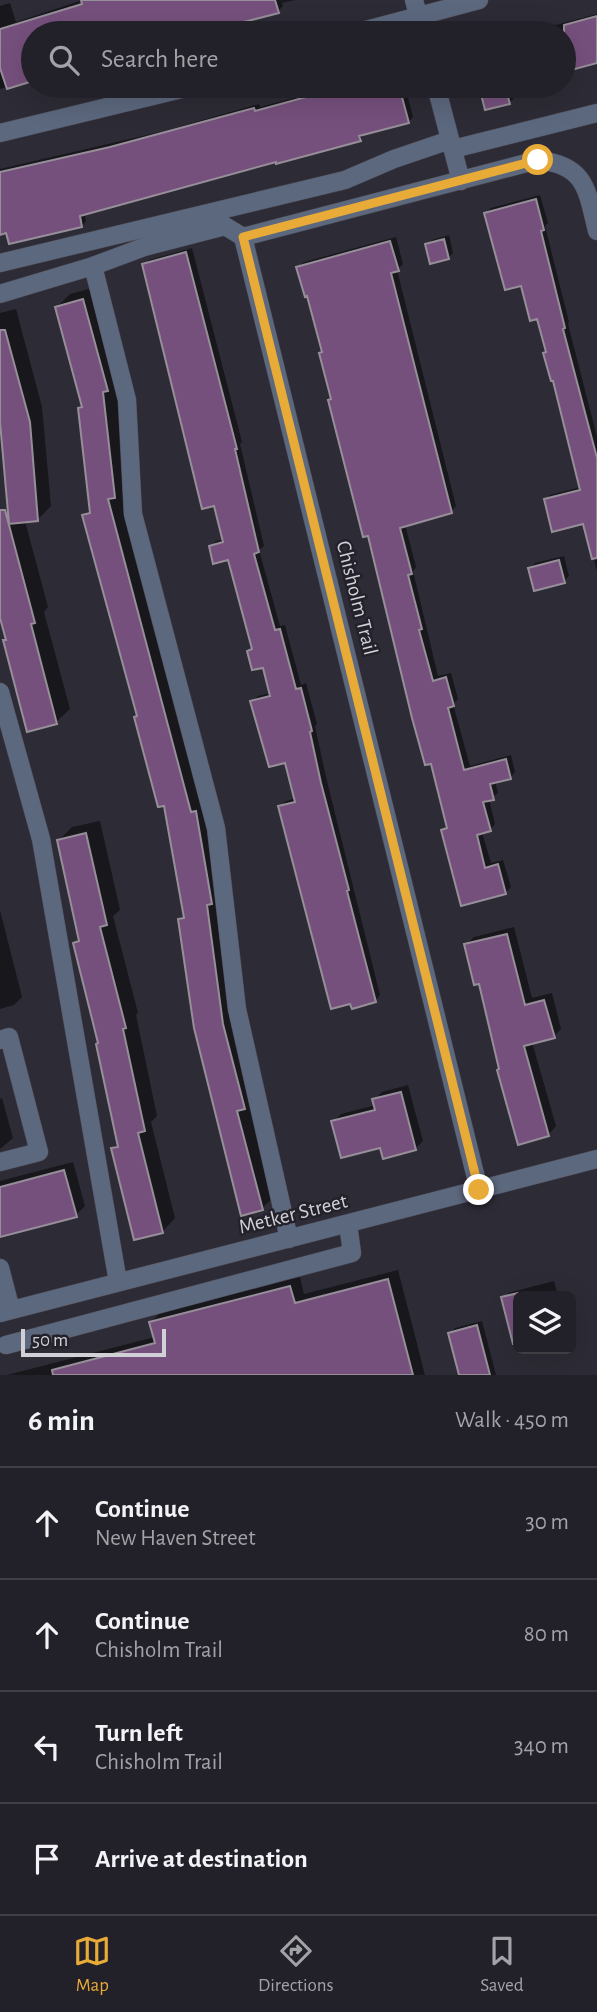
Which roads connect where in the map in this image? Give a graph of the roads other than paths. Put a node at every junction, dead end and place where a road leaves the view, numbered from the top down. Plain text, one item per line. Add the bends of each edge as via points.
1 (479, 0) edge
2 (416, 8) edge
3 (384, 21) edge
4 (144, 98) edge
5 (439, 98) edge
6 (597, 113) edge
7 (0, 133) edge
8 (452, 144) junction
9 (461, 181) junction
10 (597, 231) edge
11 (243, 237) junction
12 (0, 263) edge
13 (93, 266) junction
14 (0, 294) edge
15 (0, 692) edge
16 (0, 1040) edge
17 (597, 1160) edge
18 (0, 1162) edge
19 (479, 1190) junction
20 (348, 1224) junction
21 (289, 1239) junction
22 (0, 1268) edge
23 (118, 1282) junction
24 (4, 1315) edge
25 (3, 1346) edge

1 - 2 street
2 - 3 street
4 - 7 street
5 - 8 street
6 - 8 street
8 - 9 street
8 - 12 street via 394,159 345,180
9 - 10 street via 538,160 557,162 571,169 586,186
9 - 11 street
11 - 13 street via 225,226
11 - 19 street, Chisholm Trail
13 - 14 street
13 - 21 street via 127,400 133,514 215,828 237,1009
15 - 23 street via 41,839
16 - 18 street via 9,1037 39,1152
17 - 19 street, Metker Street
19 - 20 street, Metker Street
20 - 21 street, Metker Street
20 - 25 street via 352,1254
21 - 23 street, Metker Street
22 - 24 street
23 - 24 street, Metker Street
24 - 25 street

